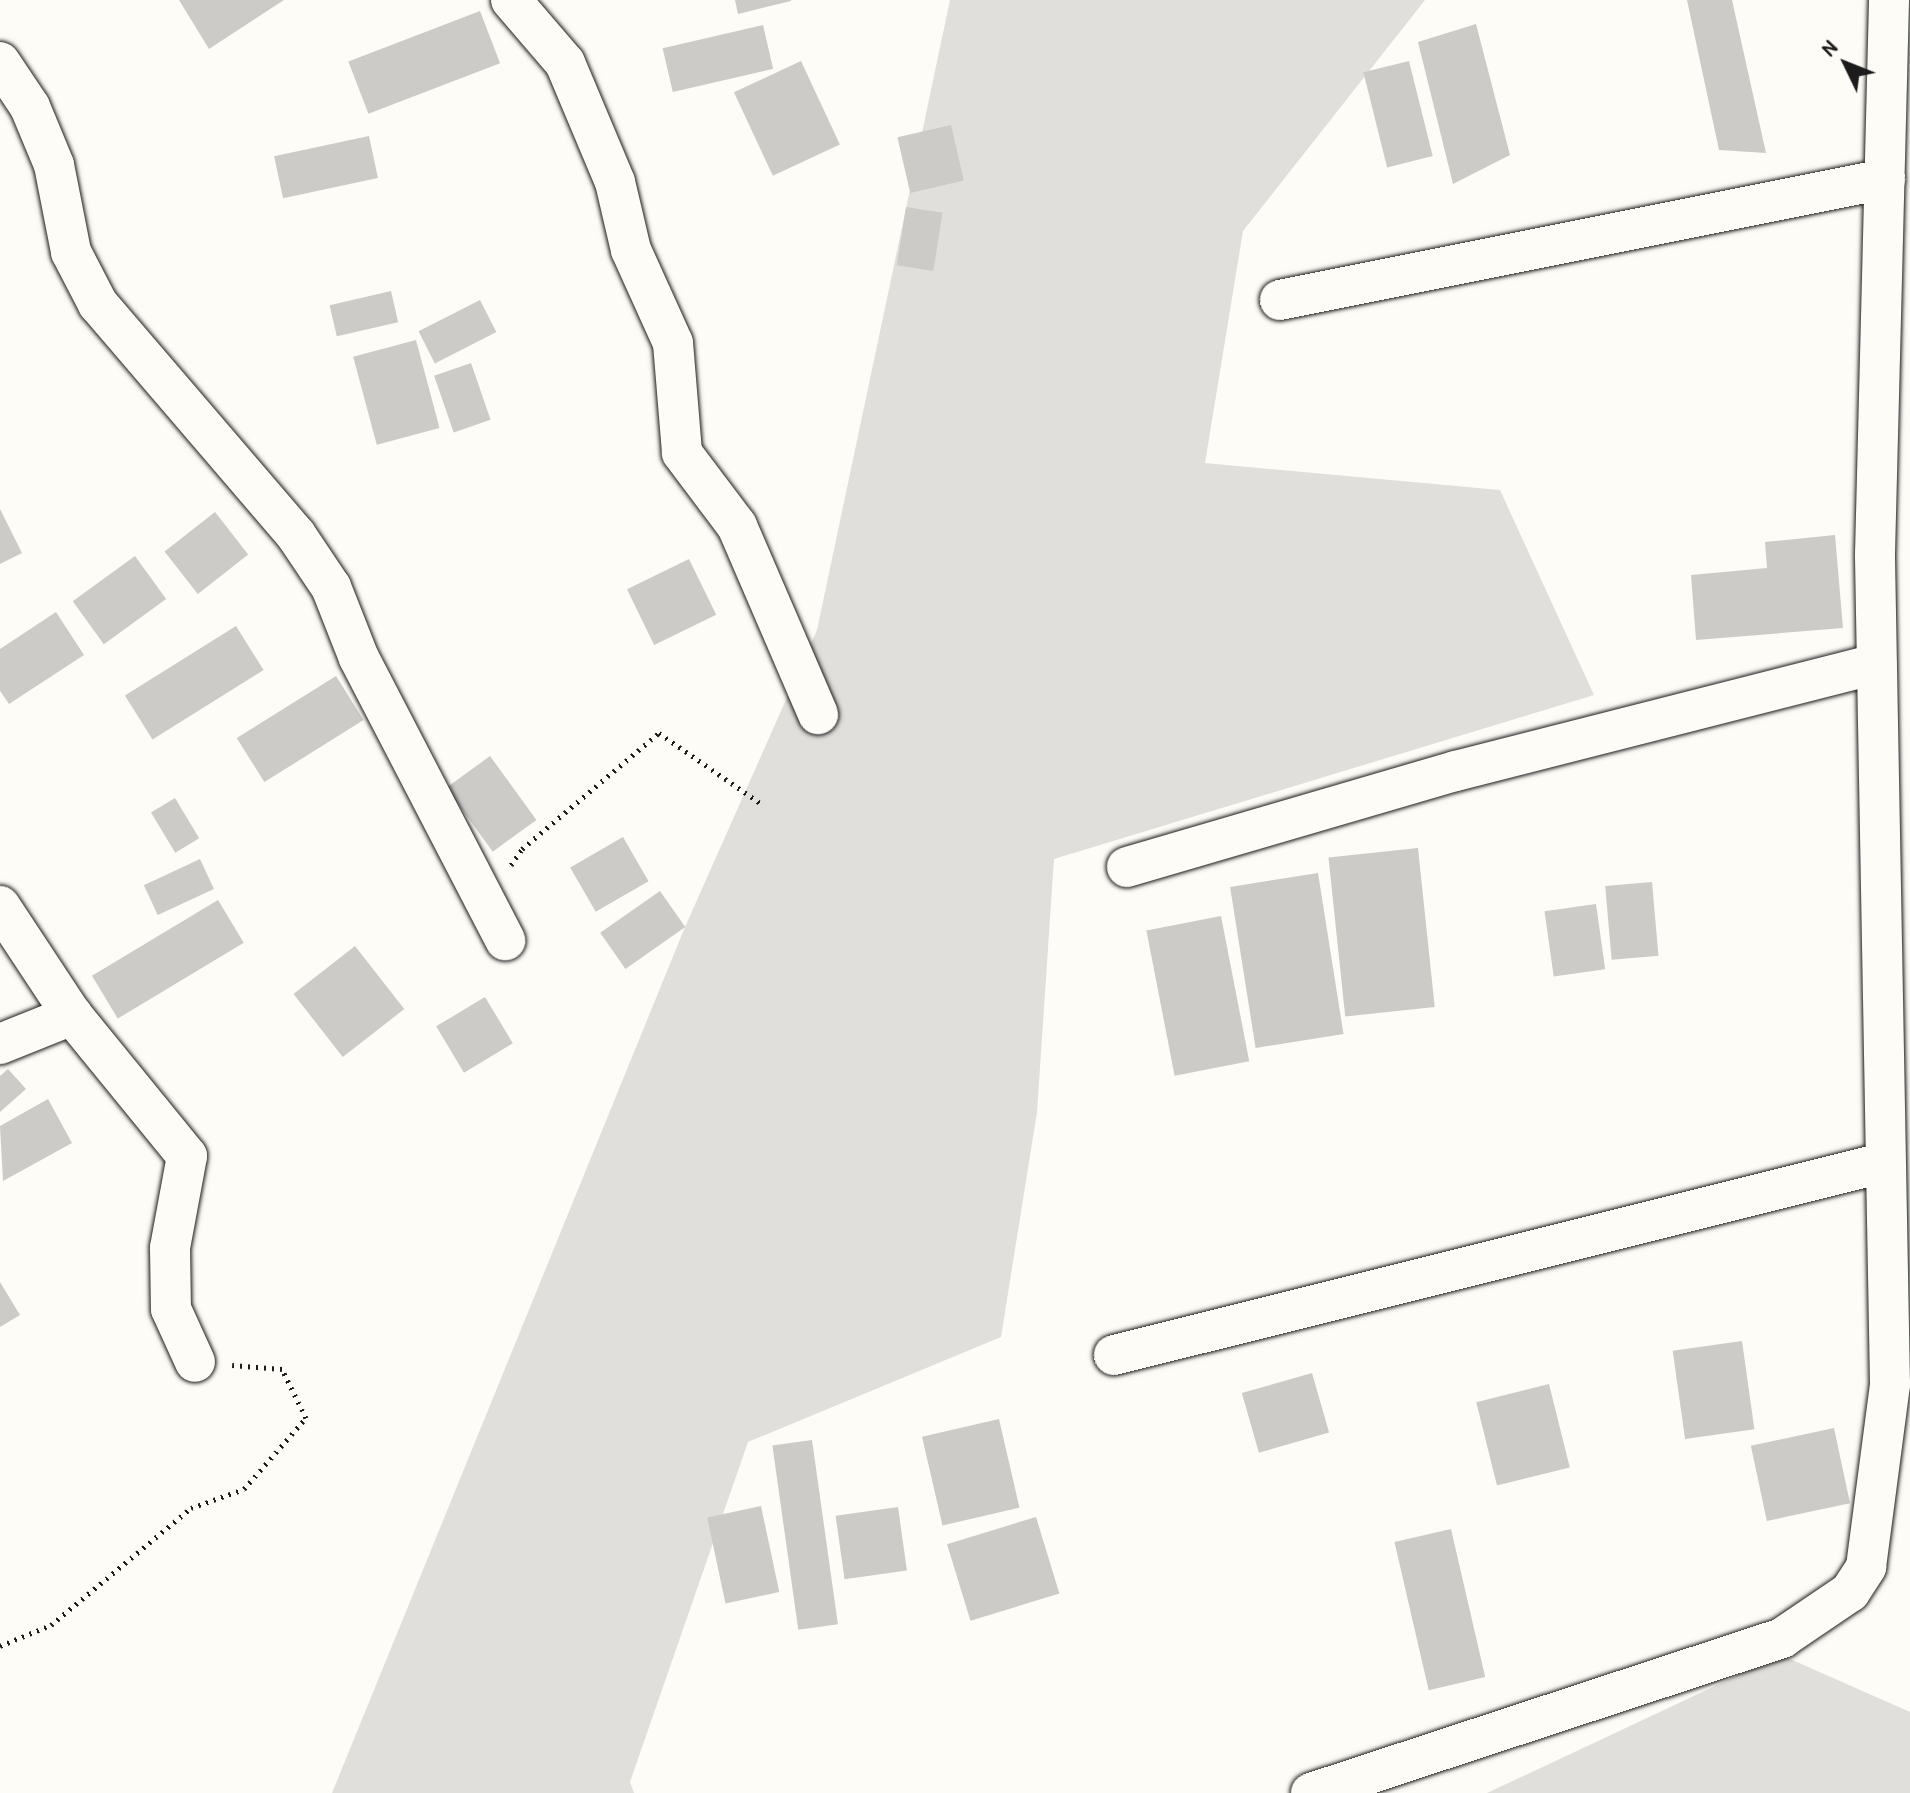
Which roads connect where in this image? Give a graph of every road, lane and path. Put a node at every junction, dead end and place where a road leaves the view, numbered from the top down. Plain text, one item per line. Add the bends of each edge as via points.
1 (511, 0) edge
2 (1889, 0) edge
3 (0, 62) edge
4 (1885, 179) junction
5 (1280, 300) dead end
6 (1877, 664) junction
7 (818, 714) dead end
8 (760, 803) dead end
9 (1127, 867) dead end
10 (485, 902) junction
11 (0, 906) edge
12 (505, 940) dead end
13 (72, 1015) junction
14 (0, 1044) edge
15 (1883, 1163) junction
16 (1114, 1355) dead end
17 (195, 1362) joint
18 (1900, 1390) edge
19 (0, 1646) edge
20 (1311, 1793) edge

1 - 7 street via 565,63 615,182 631,250 673,343 682,453 737,526
2 - 4 street
3 - 10 street via 30,107 54,165 71,252 98,304 296,535 331,587 359,658
4 - 5 street
4 - 6 street
6 - 9 street via 1456,771
6 - 15 street
8 - 10 path via 659,733 522,849
10 - 12 street
11 - 13 street
13 - 14 street
13 - 17 street via 187,1156 170,1248 171,1309
15 - 16 street
15 - 18 street
17 - 19 path via 282,1369 306,1418 244,1489 191,1508 51,1625
18 - 20 street via 1866,1567 1850,1592 1782,1638

